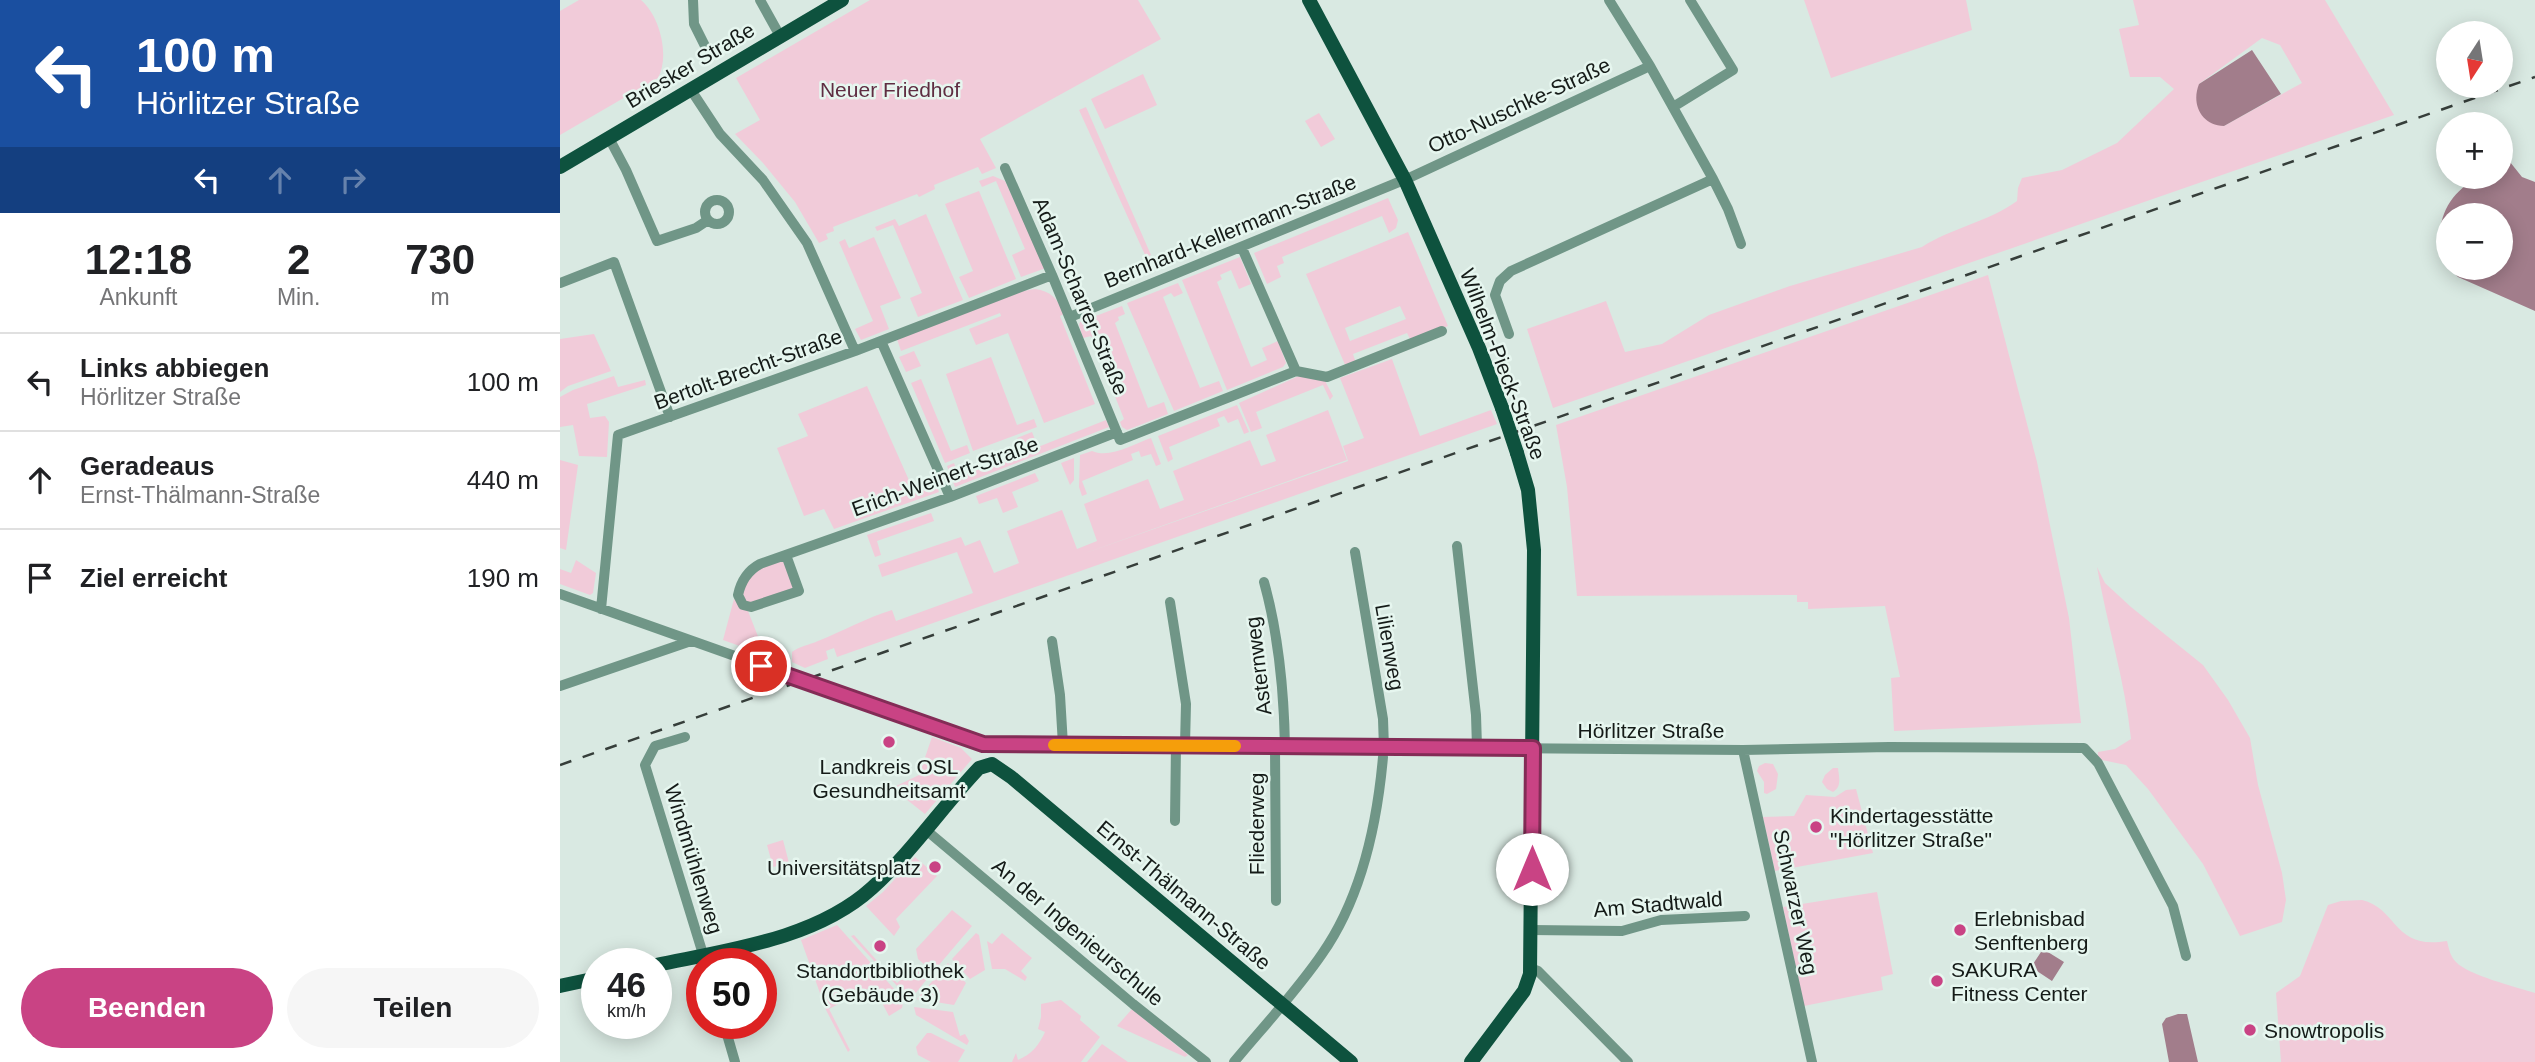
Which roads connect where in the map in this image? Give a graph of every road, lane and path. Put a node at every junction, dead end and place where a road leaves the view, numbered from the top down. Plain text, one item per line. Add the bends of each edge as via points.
1 (694, 0) edge
2 (760, 0) edge
3 (842, 0) edge
4 (1309, 0) edge
5 (1609, 0) edge
6 (1690, 0) edge
7 (780, 36) junction
8 (709, 54) dead end
9 (1650, 65) junction
10 (691, 90) junction
11 (1673, 107) junction
12 (609, 138) junction
13 (560, 167) edge
14 (1005, 168) dead end
15 (1713, 178) junction
16 (1405, 180) junction
17 (708, 220) dead end
18 (1741, 244) dead end
19 (1242, 248) junction
20 (1052, 275) junction
21 (560, 283) edge
22 (1070, 317) junction
23 (1442, 331) dead end
24 (1509, 334) dead end
25 (881, 341) junction
26 (855, 351) junction
27 (1296, 371) junction
28 (670, 417) junction
29 (1119, 436) junction
30 (950, 497) junction
31 (1457, 547) dead end
32 (1355, 552) dead end
33 (786, 555) junction
34 (1264, 582) dead end
35 (560, 594) edge
36 (1170, 602) dead end
37 (601, 609) junction
38 (691, 641) junction
39 (1052, 641) dead end
40 (560, 686) edge
41 (685, 737) dead end
42 (1063, 745) junction
43 (1181, 745) junction
44 (1280, 747) junction
45 (1477, 747) junction
46 (1533, 748) junction
47 (1743, 750) junction
48 (1384, 753) junction
49 (1175, 821) dead end
50 (926, 830) junction
51 (1276, 901) dead end
52 (1745, 916) dead end
53 (1531, 930) junction
54 (701, 948) edge
55 (743, 948) edge
56 (2186, 956) dead end
57 (1530, 968) junction
58 (581, 981) edge
59 (560, 986) edge
60 (1281, 1004) junction
61 (728, 1039) edge
62 (735, 1062) edge
63 (1206, 1062) edge
64 (1234, 1062) edge
65 (1351, 1062) edge
66 (1471, 1062) edge
67 (1628, 1062) edge
68 (1812, 1062) edge

1 - 8 street via 694,24
2 - 7 street
3 - 7 main road, Briesker Straße
4 - 16 main road, Wilhelm-Pieck-Straße
5 - 9 street
6 - 11 street via 1734,70
7 - 10 main road, Briesker Straße
9 - 11 street
9 - 16 street, Otto-Nuschke-Straße
10 - 12 main road, Briesker Straße
10 - 26 street via 807,243
11 - 15 street
12 - 13 main road, Briesker Straße
12 - 17 street via 657,241
14 - 20 street, Adam-Scharrer-Straße
15 - 18 street
15 - 24 street via 1511,271 1500,281 1495,295
16 - 19 street, Bernhard-Kellermann-Straße
16 - 46 main road, Wilhelm-Pieck-Straße, bridge via 1479,348 1528,490 1534,550
19 - 22 street, Bernhard-Kellermann-Straße
19 - 27 street
20 - 22 street, Adam-Scharrer-Straße
20 - 25 street, Bertolt-Brecht-Straße
21 - 28 street via 614,262
22 - 29 street, Adam-Scharrer-Straße
23 - 27 street via 1327,377
25 - 26 street, Bertolt-Brecht-Straße
25 - 30 street
26 - 28 street, Bertolt-Brecht-Straße
27 - 29 street, Erich-Weinert-Straße
28 - 37 street, Bertolt-Brecht-Straße via 618,435
29 - 30 street, Erich-Weinert-Straße
30 - 33 street, Erich-Weinert-Straße
31 - 45 street
32 - 48 street, Lilienweg via 1383,719
33 - 33 street, Erich-Weinert-Straße via 747,574 738,594 743,605 751,607 799,591
34 - 44 street, Asternweg via 1275,620 1284,688
35 - 37 street
36 - 43 street via 1186,704
37 - 38 street
38 - 40 street
38 - 42 street, Hörlitzer Straße via 983,744
39 - 42 street
41 - 54 street, Windmühlenweg via 655,746 645,765
42 - 43 street, Hörlitzer Straße
43 - 44 street, Hörlitzer Straße
43 - 49 street
44 - 48 street, Hörlitzer Straße
44 - 51 street, Fliederweg
45 - 46 street, Hörlitzer Straße
45 - 48 street, Hörlitzer Straße
46 - 47 street, Hörlitzer Straße
46 - 53 main road, Wilhelm-Pieck-Straße
47 - 56 street, Hörlitzer Straße via 2084,748 2098,763 2173,906
47 - 68 street, Schwarzer Weg
48 - 60 street, Lilienweg via 1379,801 1362,872 1322,954
50 - 55 main road via 871,889 832,916
50 - 60 main road, Ernst-Thälmann-Straße via 975,772 987,764 998,766
50 - 63 street, An der Ingenieurschule
52 - 53 street, Am Stadtwald via 1661,920 1622,931
53 - 57 main road, Wilhelm-Pieck-Straße
57 - 66 main road via 1524,991
57 - 67 street
58 - 59 main road
60 - 64 street
60 - 65 main road, Ernst-Thälmann-Straße
61 - 62 street

